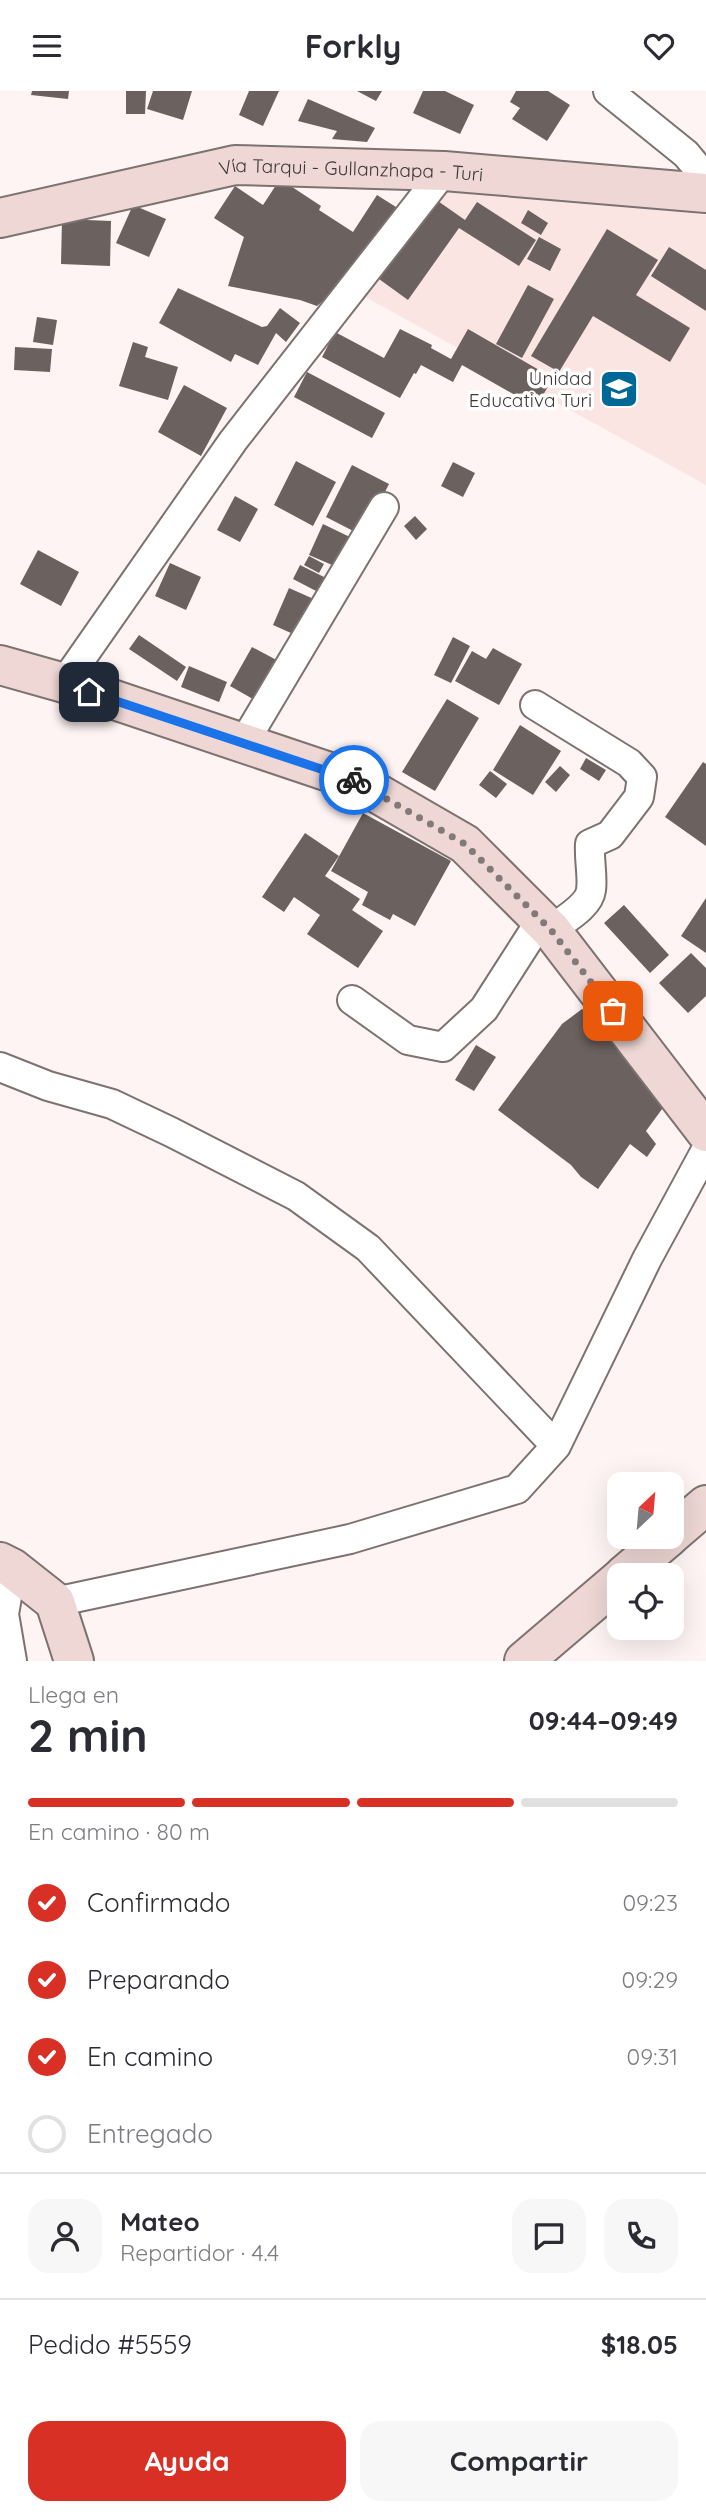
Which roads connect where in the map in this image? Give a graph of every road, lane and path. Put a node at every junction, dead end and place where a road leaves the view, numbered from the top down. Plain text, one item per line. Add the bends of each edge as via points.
1 (608, 91) edge
2 (444, 171) junction
3 (706, 178) edge
4 (706, 193) edge
5 (0, 218) edge
6 (384, 507) dead end
7 (0, 665) edge
8 (64, 683) junction
9 (535, 705) dead end
10 (243, 744) junction
11 (546, 925) junction
12 (352, 1000) dead end
13 (0, 1066) edge
14 (706, 1132) edge
15 (706, 1150) edge
16 (556, 1446) junction
17 (706, 1505) edge
18 (684, 1524) edge
19 (655, 1549) edge
20 (638, 1563) edge
21 (6, 1565) edge
22 (607, 1590) edge
23 (55, 1602) junction
24 (12, 1661) edge
25 (74, 1661) edge
26 (524, 1661) edge

1 - 3 street via 685,154
2 - 4 main road, Vía Tarqui - Gullanzhapa - Turi
2 - 5 main road, Vía Tarqui - Gullanzhapa - Turi via 235,165
2 - 8 street via 233,441
6 - 10 street
7 - 8 main road
8 - 10 main road
9 - 11 street via 629,763 642,777 639,797 610,835 590,844 591,892 582,905
10 - 11 main road via 356,781 465,844
11 - 12 street via 484,1009 443,1047 408,1040
11 - 14 main road
13 - 16 street via 48,1086 112,1104 296,1196 368,1248
15 - 16 street
16 - 23 street via 517,1489 350,1539
17 - 18 main road
19 - 20 main road
21 - 23 main road
21 - 24 street via 4,1613
22 - 26 main road
23 - 25 main road

